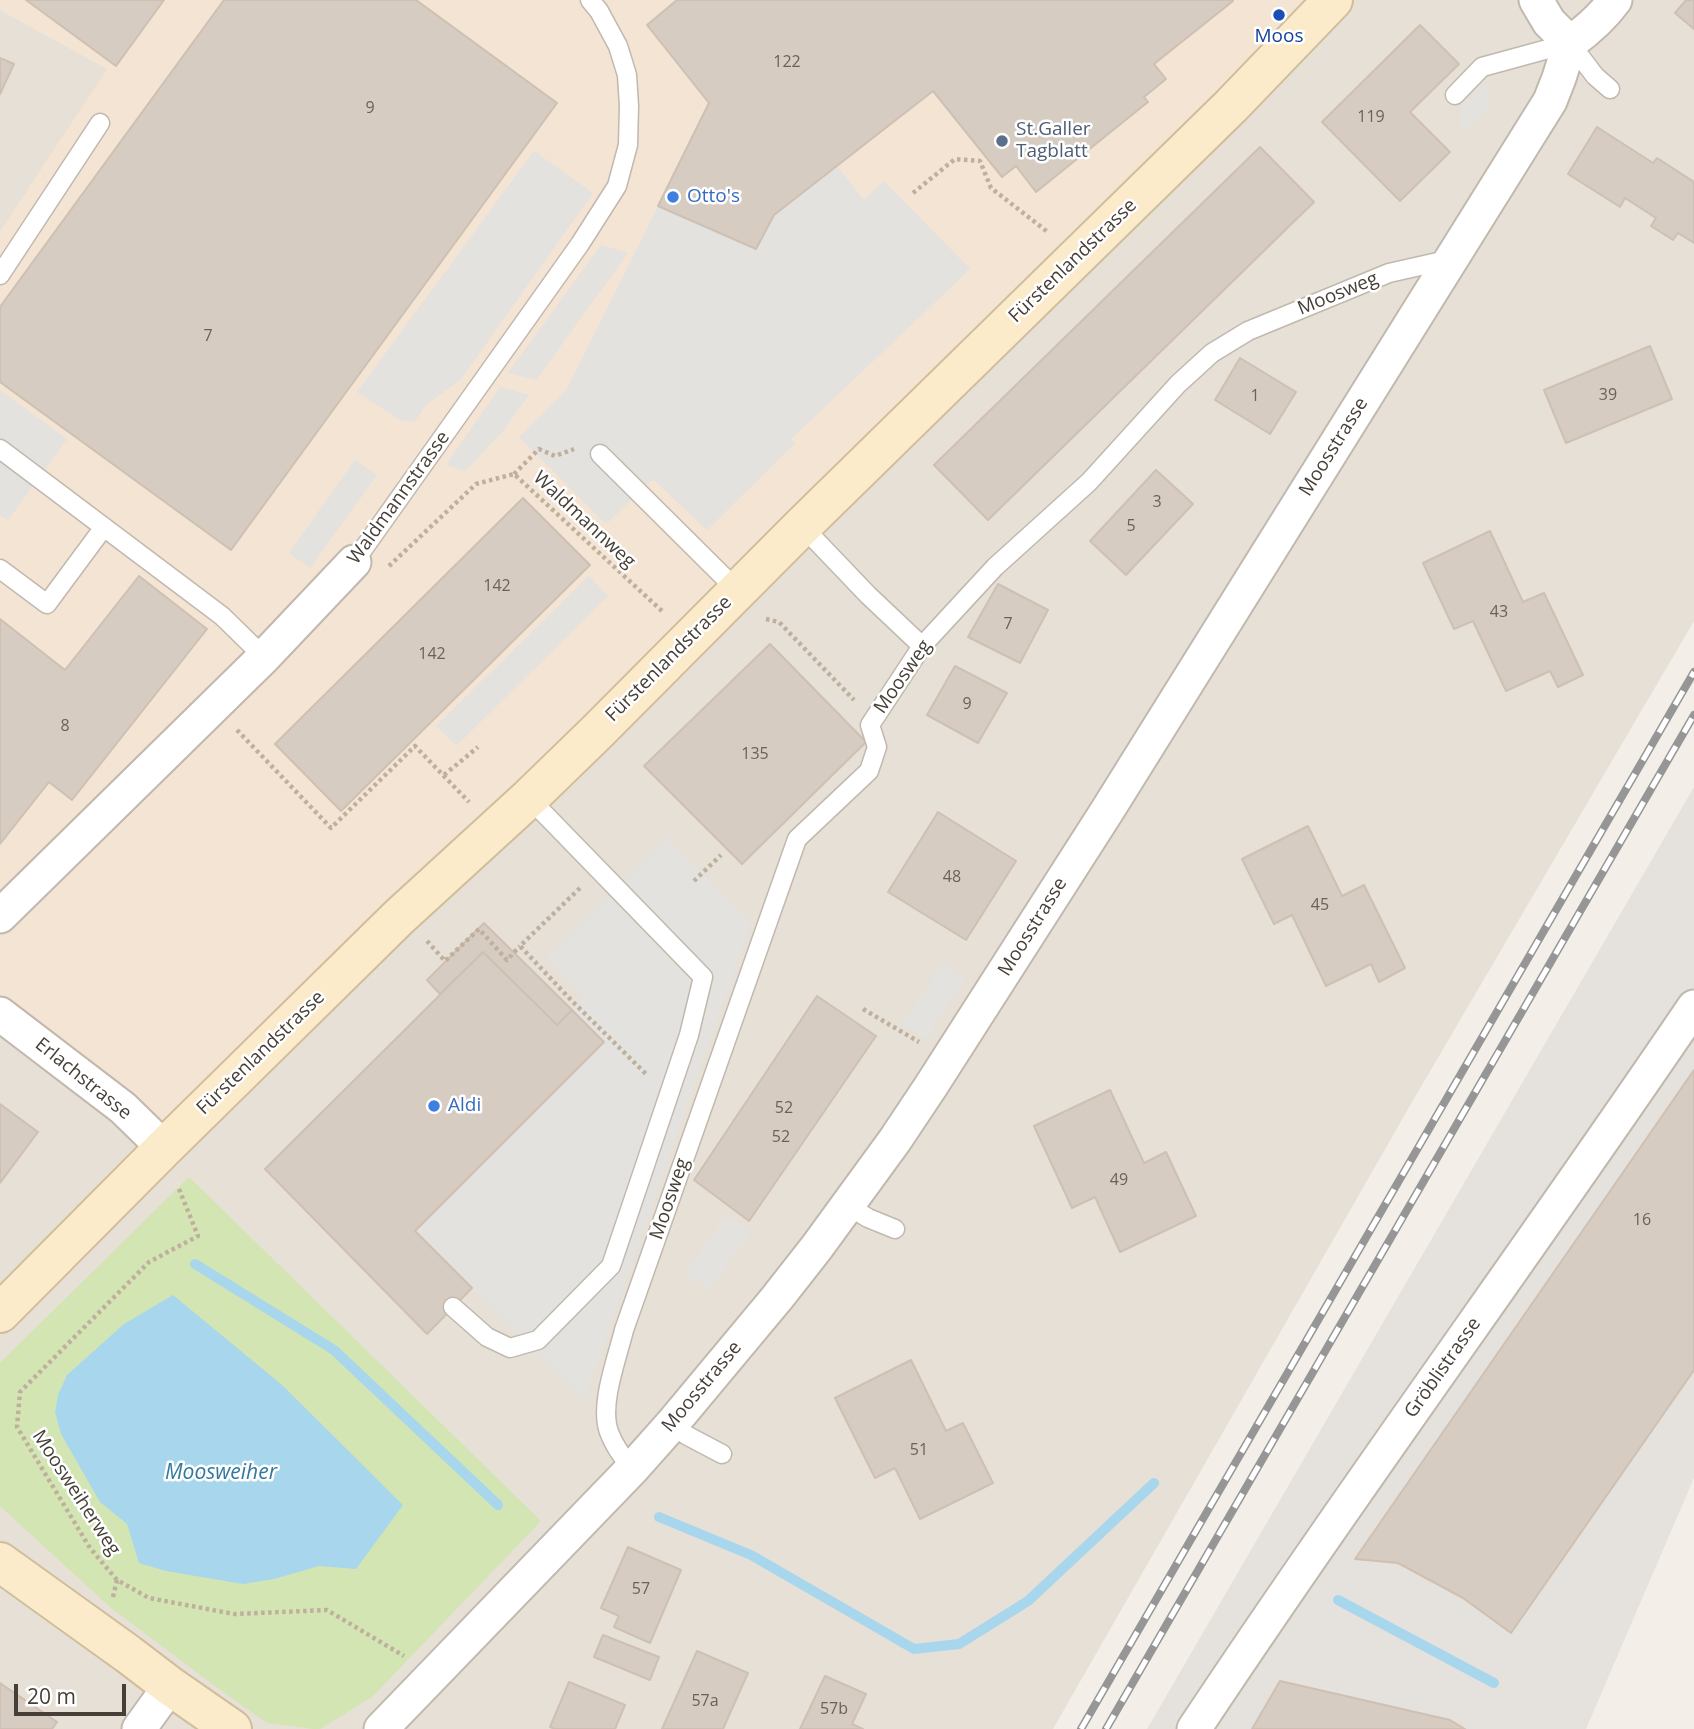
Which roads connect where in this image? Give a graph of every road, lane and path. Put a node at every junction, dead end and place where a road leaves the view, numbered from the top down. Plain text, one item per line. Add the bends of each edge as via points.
1 (590, 0) edge
2 (1333, 0) edge
3 (1536, 0) edge
4 (1615, 0) edge
5 (1570, 43) junction
6 (1610, 89) dead end
7 (1455, 95) dead end
8 (100, 123) dead end
9 (913, 193) dead end
10 (1056, 238) dead end
11 (1451, 259) junction
12 (0, 275) edge
13 (580, 447) dead end
14 (0, 449) edge
15 (600, 454) dead end
16 (514, 474) junction
17 (802, 526) junction
18 (104, 527) junction
19 (369, 566) junction
20 (0, 569) edge
21 (738, 592) junction
22 (669, 618) dead end
23 (766, 619) dead end
24 (922, 646) junction
25 (264, 657) junction
26 (874, 719) junction
27 (230, 723) dead end
28 (478, 747) dead end
29 (443, 775) junction
30 (529, 798) junction
31 (469, 802) dead end
32 (721, 855) dead end
33 (599, 870) junction
34 (694, 881) dead end
35 (0, 916) edge
36 (427, 941) dead end
37 (520, 946) junction
38 (1694, 1007) edge
39 (863, 1009) dead end
40 (0, 1014) edge
41 (903, 1032) dead end
42 (647, 1075) dead end
43 (164, 1148) junction
44 (178, 1188) dead end
45 (847, 1205) junction
46 (895, 1229) dead end
47 (453, 1307) dead end
48 (0, 1313) edge
49 (672, 1424) junction
50 (722, 1454) dead end
51 (632, 1469) junction
52 (0, 1562) edge
53 (412, 1662) dead end
54 (170, 1686) junction
55 (139, 1729) edge
56 (232, 1729) edge
57 (381, 1729) edge
58 (1194, 1729) edge

1 - 19 lane, Waldmannstrasse via 618,46 627,75 628,145 617,187
2 - 17 main road, Fürstenlandstrasse via 1231,106
3 - 5 street
4 - 5 street
5 - 6 lane
5 - 7 lane via 1482,67
5 - 11 street, Moosstrasse via 1550,101
8 - 12 lane
9 - 10 path via 955,159 980,161 991,188
11 - 24 lane, Moosweg via 1390,273 1248,331 1212,353
11 - 45 street, Moosstrasse via 932,1086
13 - 16 path via 555,456 539,449
14 - 18 lane
15 - 21 lane
16 - 19 path, Waldmannweg via 476,484
16 - 22 path, Waldmannweg
17 - 21 main road, Fürstenlandstrasse
17 - 24 lane
18 - 20 lane via 47,604
18 - 25 lane via 222,616
19 - 25 street, Waldmannstrasse
21 - 30 main road, Fürstenlandstrasse
23 - 26 path via 779,622
24 - 26 lane, Moosweg
25 - 35 street, Waldmannstrasse
26 - 51 lane, Moosweg via 870,725 877,747 869,771 797,839 624,1330 606,1404 608,1430
27 - 29 path via 331,828 415,746
28 - 29 path
29 - 31 path
30 - 33 lane
30 - 43 main road, Fürstenlandstrasse
32 - 34 path
33 - 37 path
33 - 47 lane via 703,977 689,1035 611,1266 538,1339 510,1348 487,1337
36 - 37 path via 445,961 479,929 507,960
37 - 42 path
38 - 58 street, Gröblistrasse
39 - 41 path
40 - 43 street, Erlachstrasse via 115,1102
43 - 48 main road, Fürstenlandstrasse
44 - 53 path, Moosweiherweg via 198,1236 149,1262 20,1392 17,1427 90,1548 117,1580 149,1598 234,1614 327,1610
45 - 46 lane
45 - 49 street, Moosstrasse
49 - 50 lane
49 - 51 street, Moosstrasse
51 - 57 street, Moosstrasse
52 - 54 main road
54 - 55 street
54 - 56 main road

